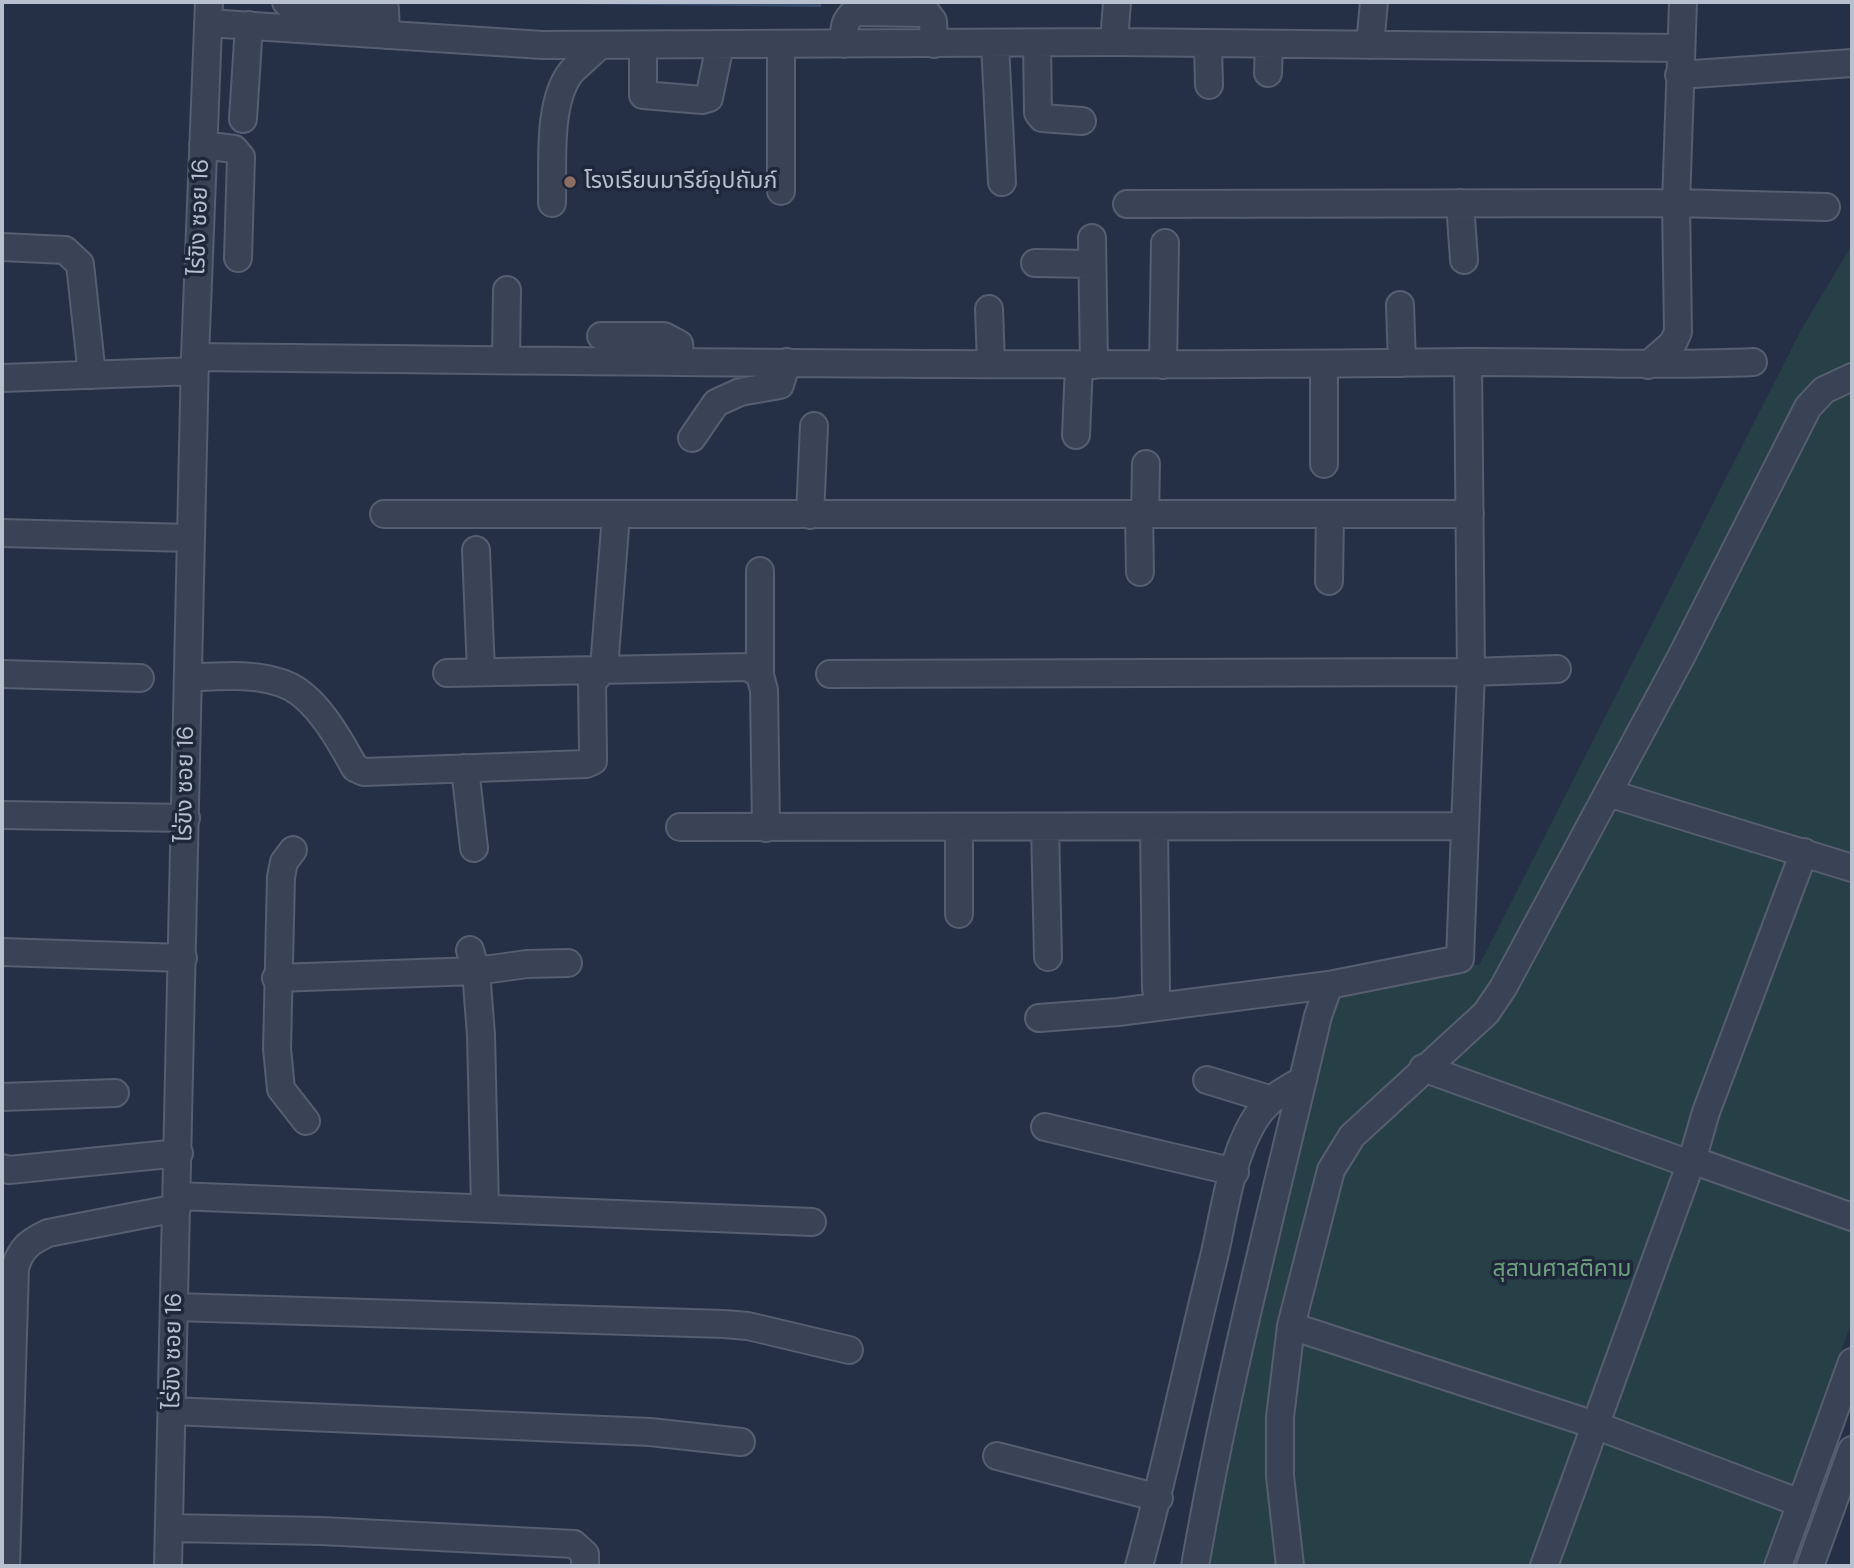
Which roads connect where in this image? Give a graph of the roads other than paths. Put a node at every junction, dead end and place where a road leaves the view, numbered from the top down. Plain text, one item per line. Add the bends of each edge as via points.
1 (286, 2) edge
2 (1116, 2) edge
3 (1374, 2) edge
4 (1683, 2) edge
5 (208, 12) edge
6 (246, 17) edge
7 (386, 35) junction
8 (1114, 42) junction
9 (1208, 43) junction
10 (995, 44) junction
11 (1037, 44) junction
12 (1269, 44) junction
13 (600, 45) junction
14 (643, 45) junction
15 (720, 45) junction
16 (781, 45) junction
17 (1370, 45) junction
18 (1679, 48) junction
19 (1852, 63) edge
20 (1268, 73) dead end
21 (1679, 75) junction
22 (1209, 85) dead end
23 (243, 119) dead end
24 (1082, 121) dead end
25 (203, 145) junction
26 (1002, 181) dead end
27 (781, 191) dead end
28 (552, 203) dead end
29 (1460, 203) junction
30 (1676, 203) junction
31 (1127, 204) dead end
32 (1826, 206) dead end
33 (1165, 243) dead end
34 (2, 247) edge
35 (238, 258) dead end
36 (1464, 260) dead end
37 (1035, 263) dead end
38 (508, 290) dead end
39 (1400, 305) dead end
40 (989, 309) dead end
41 (601, 336) dead end
42 (506, 360) junction
43 (681, 361) junction
44 (787, 362) junction
45 (1468, 362) junction
46 (1753, 362) dead end
47 (1402, 363) junction
48 (195, 364) junction
49 (991, 364) junction
50 (1086, 365) junction
51 (1163, 365) junction
52 (1324, 365) junction
53 (1648, 365) junction
54 (92, 375) junction
55 (1852, 377) edge
56 (2, 378) edge
57 (814, 426) dead end
58 (1076, 436) dead end
59 (692, 438) dead end
60 (1146, 464) dead end
61 (1324, 464) dead end
62 (384, 514) dead end
63 (1142, 514) junction
64 (1330, 514) junction
65 (1470, 514) junction
66 (616, 515) junction
67 (810, 515) junction
68 (2, 533) edge
69 (190, 538) junction
70 (476, 551) dead end
71 (760, 571) dead end
72 (1140, 572) dead end
73 (1329, 581) dead end
74 (604, 668) junction
75 (1557, 669) dead end
76 (481, 672) junction
77 (1471, 672) junction
78 (447, 673) dead end
79 (2, 674) edge
80 (830, 674) dead end
81 (760, 675) junction
82 (140, 678) dead end
83 (188, 678) junction
84 (466, 768) junction
85 (1608, 793) junction
86 (2, 815) edge
87 (186, 818) junction
88 (1465, 826) junction
89 (680, 827) dead end
90 (959, 827) junction
91 (1045, 827) junction
92 (1154, 827) junction
93 (766, 828) junction
94 (474, 848) dead end
95 (293, 850) dead end
96 (1804, 852) junction
97 (1852, 868) edge
98 (959, 914) dead end
99 (2, 952) edge
100 (1048, 957) dead end
101 (183, 958) junction
102 (473, 960) junction
103 (568, 963) dead end
104 (276, 978) junction
105 (1329, 985) junction
106 (1156, 989) dead end
107 (1039, 1018) dead end
108 (1423, 1068) junction
109 (1207, 1080) dead end
110 (1303, 1080) junction
111 (115, 1093) dead end
112 (2, 1097) edge
113 (1269, 1099) junction
114 (306, 1121) dead end
115 (1045, 1127) dead end
116 (179, 1153) junction
117 (1691, 1162) junction
118 (2, 1168) edge
119 (1235, 1172) junction
120 (177, 1202) junction
121 (485, 1207) junction
122 (1852, 1217) edge
123 (812, 1222) dead end
124 (175, 1307) junction
125 (1291, 1326) junction
126 (849, 1350) dead end
127 (1852, 1362) edge
128 (172, 1411) junction
129 (1595, 1425) junction
130 (741, 1442) dead end
131 (1852, 1450) edge
132 (997, 1456) dead end
133 (1813, 1469) junction
134 (1842, 1478) junction
135 (1159, 1498) junction
136 (1800, 1503) junction
137 (170, 1528) junction
138 (6, 1566) edge
139 (168, 1566) edge
140 (585, 1566) edge
141 (1139, 1566) edge
142 (1195, 1566) edge
143 (1290, 1566) edge
144 (1544, 1566) edge
145 (1777, 1566) edge
146 (1810, 1566) edge

1 - 7 street via 292,8 385,9
2 - 8 street
3 - 17 street
4 - 18 street
5 - 6 street
5 - 25 street, ไร่ขิง ซอย 16
6 - 7 street
6 - 23 street
7 - 13 street
8 - 9 street
8 - 11 street
9 - 12 street
9 - 22 street
10 - 11 street
10 - 16 street
10 - 26 street
11 - 24 street via 1038,113 1042,118
12 - 17 street
12 - 20 street
13 - 14 street
13 - 28 street via 563,86 555,122
14 - 15 street
14 - 15 street via 643,95 702,100 712,90
15 - 16 street
16 - 27 street
17 - 18 street
18 - 21 street
19 - 21 street
21 - 30 street
25 - 35 street via 234,149 240,157
25 - 48 street, ไร่ขิง ซอย 16
29 - 30 street
29 - 31 street
29 - 36 street
30 - 32 street
30 - 53 street via 1678,332 1673,343
33 - 51 street
34 - 54 street via 65,250 80,264
37 - 50 street via 1092,251
38 - 42 street
39 - 47 street
40 - 49 street
41 - 43 street via 664,336 678,344
42 - 43 street
42 - 48 street
43 - 44 street
44 - 49 street
44 - 59 street via 780,384 740,392 716,403
45 - 47 street
45 - 53 street
45 - 65 street
46 - 53 street
47 - 52 street
48 - 54 street
48 - 69 street, ไร่ขิง ซอย 16
49 - 50 street
50 - 51 street
50 - 58 street
51 - 52 street
52 - 61 street
54 - 56 street
55 - 85 street via 1824,390 1808,407
57 - 67 street
60 - 63 street
62 - 66 street
63 - 64 street
63 - 67 street
63 - 72 street
64 - 65 street
64 - 73 street
65 - 77 street
66 - 67 street
66 - 74 street
68 - 69 street
69 - 83 street, ไร่ขิง ซอย 16
70 - 76 street
71 - 81 street
74 - 76 street
74 - 81 street via 748,667
74 - 84 street via 592,683 593,761
75 - 77 street
76 - 78 street
77 - 80 street
77 - 88 street
79 - 82 street
81 - 93 street via 765,690
83 - 84 street via 235,676 290,687 317,712 358,770
83 - 87 street, ไร่ขิง ซอย 16
84 - 94 street
85 - 96 street
85 - 108 street via 1492,1005
86 - 87 street
87 - 101 street, ไร่ขิง ซอย 16
88 - 92 street
88 - 105 street via 1460,960
89 - 93 street
90 - 91 street
90 - 93 street
90 - 98 street
91 - 92 street
91 - 100 street
92 - 106 street
95 - 104 street via 281,877
96 - 97 street
96 - 117 street
99 - 101 street
101 - 116 street, ไร่ขิง ซอย 16
102 - 103 street
102 - 104 street
102 - 121 street
104 - 114 street via 281,1090
105 - 107 street
105 - 110 street
108 - 117 street
108 - 125 street via 1352,1136 1331,1170
109 - 113 street
110 - 113 street
110 - 142 street via 1211,1476
111 - 112 street
113 - 119 street via 1252,1124
115 - 119 street
116 - 118 street
116 - 120 street, ไร่ขิง ซอย 16
117 - 122 street
117 - 129 street
119 - 135 street
120 - 121 street
120 - 124 street, ไร่ขิง ซอย 16
120 - 138 street via 48,1233 20,1252 15,1268
121 - 123 street
124 - 126 street via 724,1324
124 - 128 street, ไร่ขิง ซอย 16
125 - 129 street
125 - 143 street via 1280,1417 1280,1476
127 - 133 street
128 - 130 street via 650,1432
128 - 137 street, ไร่ขิง ซอย 16
129 - 136 street
129 - 144 street
131 - 134 street
132 - 135 street
133 - 134 street
133 - 136 street
134 - 146 street
135 - 141 street
136 - 145 street
137 - 139 street, ไร่ขิง ซอย 16
137 - 140 street via 574,1544 586,1553

